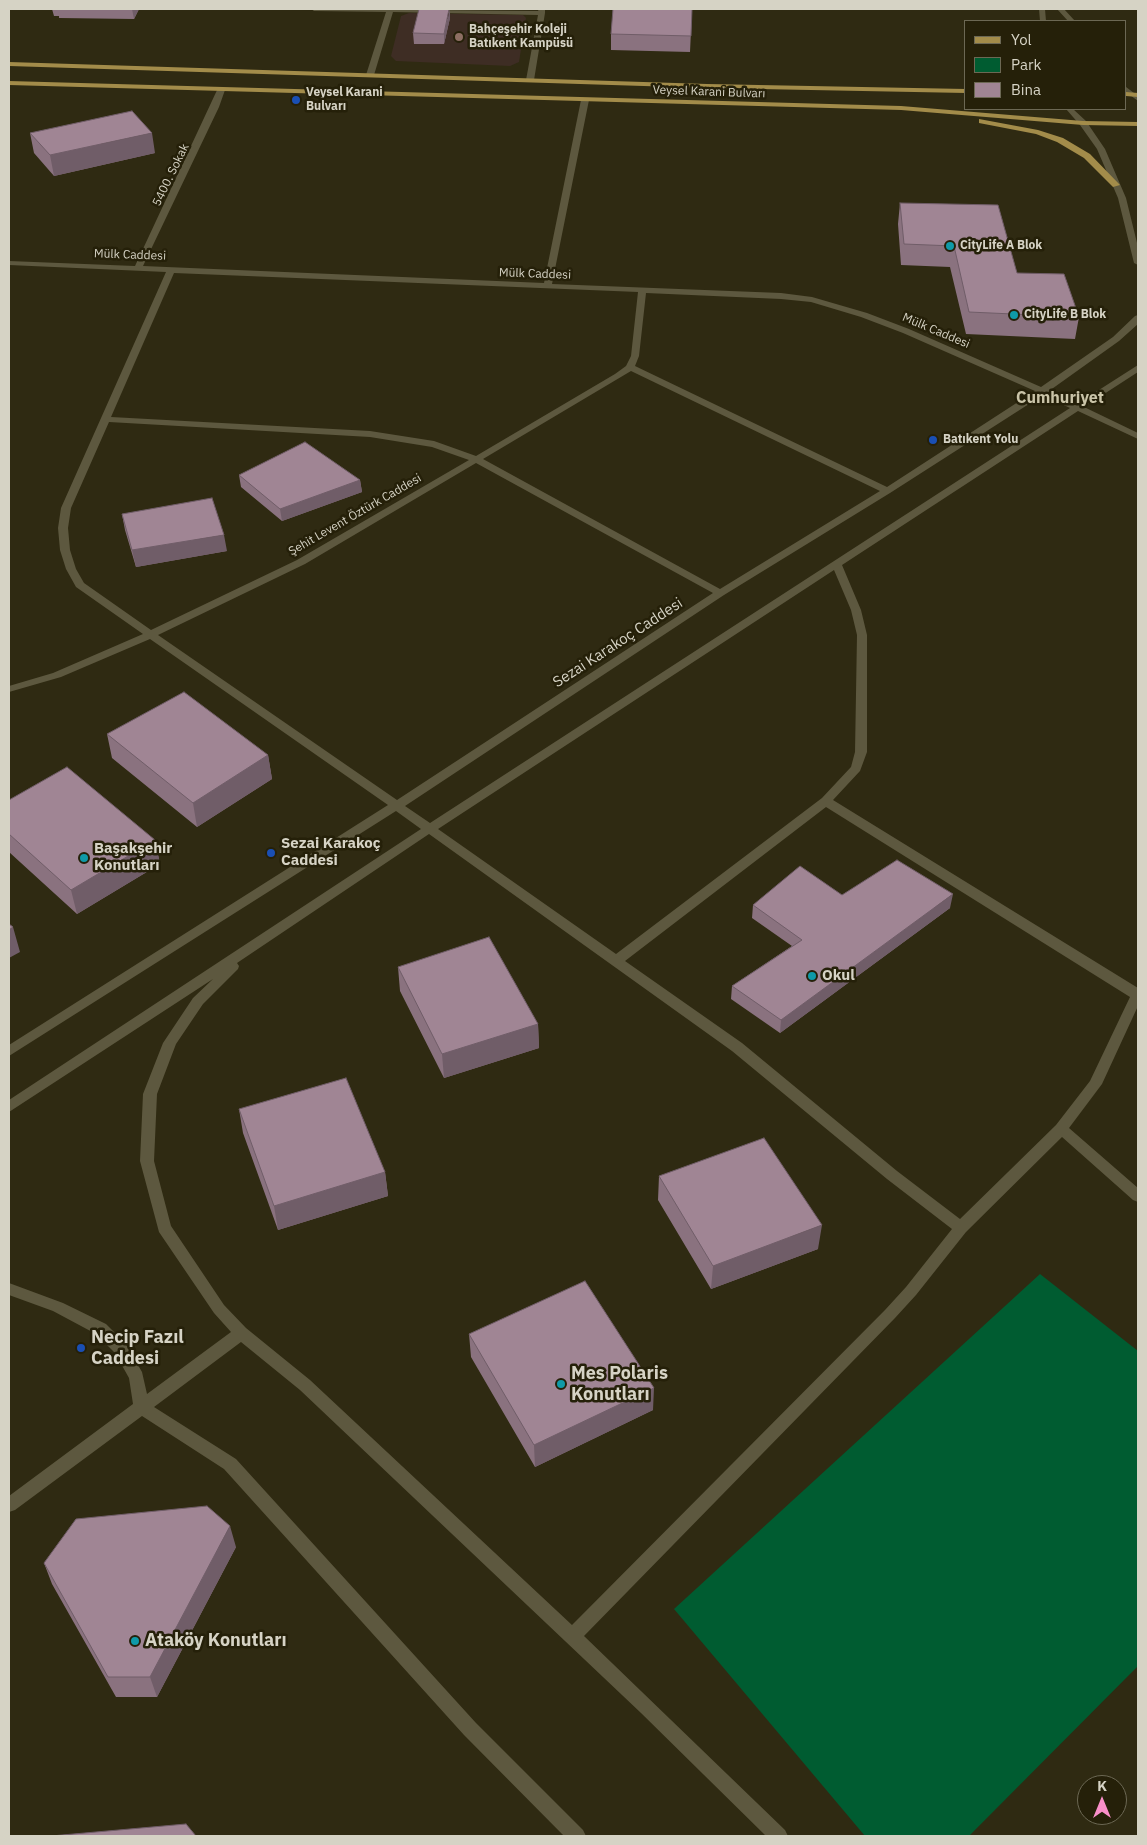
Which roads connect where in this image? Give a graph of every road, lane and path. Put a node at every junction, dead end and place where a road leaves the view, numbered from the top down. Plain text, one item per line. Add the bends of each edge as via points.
1 (314, 9) edge
2 (1060, 9) edge
3 (390, 10) junction
4 (542, 11) edge
5 (1071, 20) edge
6 (9, 64) edge
7 (370, 75) junction
8 (530, 80) junction
9 (9, 83) edge
10 (221, 90) junction
11 (964, 91) edge
12 (585, 100) junction
13 (901, 108) junction
14 (1069, 110) edge
15 (1083, 123) junction
16 (1138, 124) edge
17 (1116, 184) junction
18 (9, 263) edge
19 (1138, 263) edge
20 (138, 268) junction
21 (171, 270) junction
22 (547, 287) junction
23 (642, 290) junction
24 (1138, 318) edge
25 (630, 367) junction
26 (1138, 368) edge
27 (1042, 391) junction
28 (1078, 408) junction
29 (105, 419) junction
30 (1138, 436) edge
31 (476, 459) junction
32 (887, 491) junction
33 (837, 564) junction
34 (720, 593) junction
35 (151, 634) junction
36 (9, 689) edge
37 (826, 801) junction
38 (396, 806) junction
39 (428, 829) junction
40 (252, 947) junction
41 (616, 961) junction
42 (1138, 994) edge
43 (9, 1051) edge
44 (9, 1107) edge
45 (1061, 1129) junction
46 (1138, 1196) edge
47 (961, 1228) junction
48 (9, 1289) edge
49 (241, 1333) junction
50 (141, 1407) junction
51 (9, 1505) edge
52 (572, 1636) junction
53 (577, 1836) edge
54 (778, 1836) edge

1 - 3 street
2 - 5 street
3 - 4 street
3 - 7 street
4 - 8 street
6 - 7 main road, Veysel Karani Bulvarı
7 - 8 main road, Veysel Karani Bulvarı
8 - 11 main road, Veysel Karani Bulvarı
9 - 10 main road, Veysel Karani Bulvarı
10 - 12 main road, Veysel Karani Bulvarı
10 - 20 street, 5400. Sokak via 216,107
12 - 13 main road, Veysel Karani Bulvarı
12 - 22 street
13 - 15 main road, Veysel Karani Bulvarı
13 - 17 main road via 1008,125 1057,139 1087,156
14 - 15 street
15 - 16 main road, Veysel Karani Bulvarı
15 - 17 street via 1101,149
17 - 19 street
18 - 20 street, Mülk Caddesi
20 - 21 street, Mülk Caddesi
21 - 22 street, Mülk Caddesi
21 - 29 street
22 - 23 street, Mülk Caddesi
23 - 25 street via 635,356
23 - 27 street, Mülk Caddesi via 812,300 864,315
24 - 27 street, Sezai Karakoç Caddesi via 1116,339
25 - 31 street, Şehit Levent Öztürk Caddesi
25 - 32 street
26 - 28 street
27 - 28 street, Mülk Caddesi
27 - 32 street, Sezai Karakoç Caddesi
28 - 30 street, Mülk Caddesi
28 - 33 street
29 - 31 street via 370,434 434,444
29 - 35 street via 66,508 63,528 65,550 80,585
31 - 34 street
31 - 35 street, Şehit Levent Öztürk Caddesi via 301,562
32 - 34 street, Sezai Karakoç Caddesi
33 - 37 street via 856,610 862,635 861,752 856,768
33 - 39 street
34 - 38 street, Sezai Karakoç Caddesi
35 - 36 street, Şehit Levent Öztürk Caddesi via 56,675
35 - 38 street
37 - 41 street
37 - 42 street
38 - 39 street
38 - 43 street, Sezai Karakoç Caddesi
39 - 40 street
39 - 41 street
40 - 44 street
40 - 49 street via 198,1001 170,1043 150,1094 147,1161 164,1228 219,1309
41 - 47 street via 736,1047
42 - 45 street via 1095,1084
45 - 46 street
45 - 47 street
47 - 52 street via 890,1314
48 - 50 street via 58,1307 101,1329 120,1348 137,1377
49 - 50 street
49 - 52 street via 305,1385
50 - 51 street
50 - 53 street via 230,1464 470,1729
52 - 54 street

